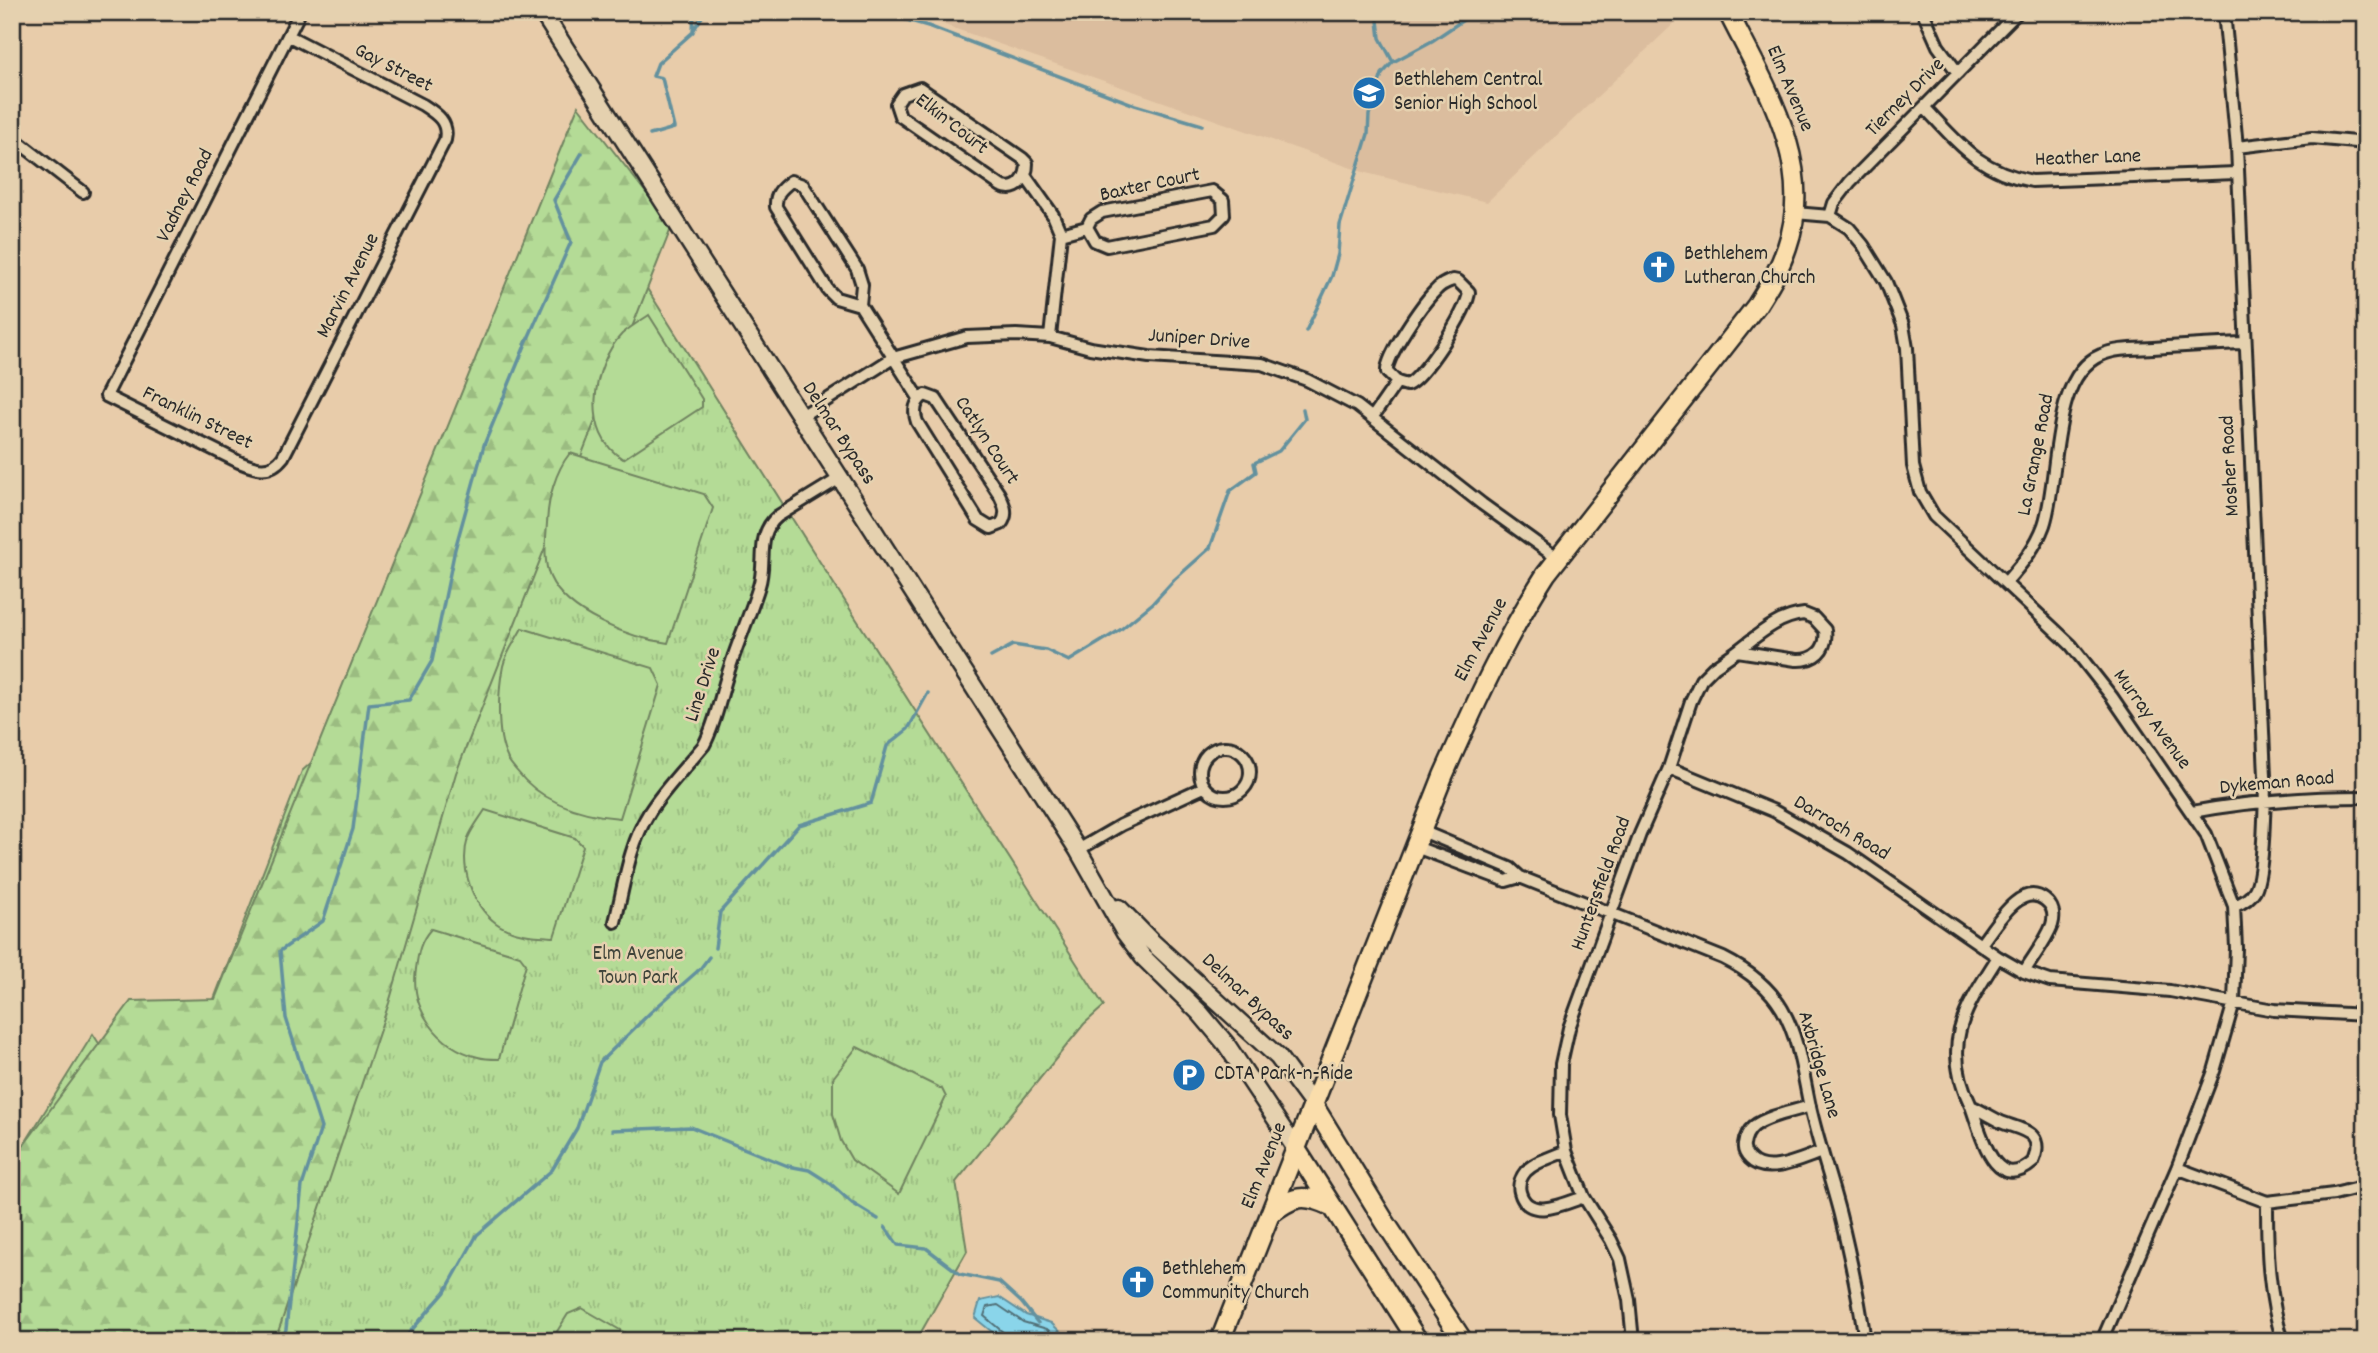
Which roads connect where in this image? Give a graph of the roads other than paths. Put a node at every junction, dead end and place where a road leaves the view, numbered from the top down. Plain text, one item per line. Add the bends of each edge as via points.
1 (300, 12) edge
2 (542, 12) edge
3 (1728, 12) edge
4 (1923, 12) edge
5 (2018, 12) edge
6 (2224, 12) edge
7 (289, 36) junction
8 (1958, 73) junction
9 (1925, 108) junction
10 (442, 118) joint
11 (12, 137) edge
12 (2366, 143) edge
13 (2237, 147) junction
14 (2236, 173) junction
15 (1026, 177) junction
16 (83, 192) dead end
17 (1795, 214) junction
18 (1830, 216) junction
19 (1087, 227) junction
20 (1061, 233) junction
21 (860, 306) junction
22 (1050, 337) junction
23 (2244, 343) junction
24 (893, 358) junction
25 (1397, 382) junction
26 (106, 396) joint
27 (919, 398) junction
28 (800, 417) junction
29 (1372, 418) junction
30 (274, 466) joint
31 (840, 478) junction
32 (1557, 558) junction
33 (2006, 582) junction
34 (1737, 651) junction
35 (1669, 768) junction
36 (1204, 787) junction
37 (2366, 797) edge
38 (2265, 802) junction
39 (2192, 812) junction
40 (1419, 839) junction
41 (1078, 850) junction
42 (1474, 853) junction
43 (1468, 867) junction
44 (1520, 877) junction
45 (1095, 879) junction
46 (2234, 906) junction
47 (1612, 914) junction
48 (615, 922) dead end
49 (1981, 944) junction
50 (1998, 957) junction
51 (2024, 972) junction
52 (1194, 979) junction
53 (1178, 991) junction
54 (2234, 1002) junction
55 (2366, 1014) edge
56 (1314, 1106) junction
57 (1810, 1106) junction
58 (1971, 1106) junction
59 (1296, 1149) junction
60 (1566, 1152) junction
61 (1822, 1152) junction
62 (2177, 1168) junction
63 (2366, 1186) edge
64 (1584, 1197) junction
65 (2267, 1202) junction
66 (1331, 1206) junction
67 (1270, 1214) junction
68 (1220, 1341) edge
69 (1418, 1341) edge
70 (1463, 1341) edge
71 (1633, 1341) edge
72 (1865, 1341) edge
73 (2102, 1341) edge
74 (2283, 1341) edge

1 - 7 street, Vadney Road
2 - 28 street, Delmar Bypass
3 - 17 main road, Elm Avenue via 1784,129 1791,153
4 - 8 street via 1938,46
5 - 8 street, Tierney Drive
6 - 13 street, Mosher Road
7 - 10 street, Gay Street
7 - 26 street, Vadney Road
8 - 9 street, Tierney Drive
9 - 14 street, Heather Lane via 1974,158 2008,177 2032,181
9 - 18 street, Tierney Drive via 1850,182 1833,203
10 - 30 street, Marvin Avenue via 445,141 283,457
11 - 16 street
12 - 13 street via 2312,138
13 - 14 street, Mosher Road
14 - 23 street, Mosher Road
15 - 15 street, Elkin Court via 1027,163 1022,158 924,89 903,94 896,104 901,116 1001,186 1012,187
15 - 20 street, Elkin Court
17 - 18 street
17 - 32 main road, Elm Avenue via 1788,246 1757,305
18 - 33 street, Murray Avenue via 1849,228 1863,245 1886,282 1903,325 1912,456 1920,492 1934,516
19 - 19 street, Baxter Court via 1095,241 1107,247 1163,236 1214,225 1224,215 1223,200 1212,191 1102,212
19 - 20 street, Baxter Court
20 - 22 street
21 - 21 street via 862,285 857,269 803,185 791,181 778,193 776,208 828,290 836,298
21 - 24 street, Catlyn Court
22 - 24 street, Juniper Drive via 967,337
22 - 29 street, Juniper Drive via 1149,357 1262,364 1307,380
23 - 33 street, La Grange Road via 2104,353 2085,363 2064,404 2044,524 2034,547
23 - 38 street, Mosher Road
24 - 27 street, Catlyn Court
24 - 28 street, Juniper Drive
25 - 25 street via 1386,366 1393,351 1434,292 1445,282 1458,281 1469,292 1462,313 1419,379 1406,385
25 - 29 street
26 - 30 street, Franklin Street via 239,462 261,469
27 - 27 street, Catlyn Court via 914,414 917,422 978,520 990,528 1000,524 1005,514 999,494 936,399
28 - 31 street, Delmar Bypass
29 - 32 street, Juniper Drive
31 - 41 street, Delmar Bypass
31 - 48 street, Line Drive via 799,501 766,531 759,587 710,733 645,820
32 - 40 main road, Elm Avenue via 1483,685
33 - 39 street, Murray Avenue via 2071,645
34 - 34 street, Huntersfield Road via 1806,660 1824,647 1825,630 1814,618 1794,615
34 - 35 street, Huntersfield Road via 1701,680
35 - 47 street, Huntersfield Road
35 - 49 street, Darroch Road via 1784,817 1848,853
36 - 36 street via 1217,797 1234,796 1247,786 1248,761 1228,747 1212,750 1200,771
36 - 41 street
37 - 38 street, Dykeman Road
38 - 39 street, Dykeman Road
38 - 46 street, Mosher Road via 2257,888 2245,902
39 - 46 street, Murray Avenue via 2206,834
40 - 42 street, Axbridge Lane
40 - 43 street, Axbridge Lane
40 - 56 main road, Elm Avenue
41 - 45 street, Delmar Bypass
42 - 43 street
42 - 44 street, Axbridge Lane
43 - 44 street, Axbridge Lane via 1506,881
44 - 47 street, Axbridge Lane
45 - 52 street, Delmar Bypass via 1126,917
45 - 53 street, Delmar Bypass via 1125,933
46 - 54 street, Murray Avenue
47 - 57 street, Axbridge Lane via 1723,958 1762,984 1788,1020
47 - 60 street, Huntersfield Road via 1563,1049 1559,1091
49 - 50 street, Darroch Road
49 - 51 street via 2015,902 2032,895 2045,899 2053,911 2052,924
50 - 51 street, Darroch Road
50 - 58 street via 1965,1013 1959,1033 1957,1070
51 - 54 street, Darroch Road via 2050,981 2170,991
52 - 53 street
52 - 56 street, Delmar Bypass via 1278,1057
53 - 59 street, Delmar Bypass via 1226,1044
54 - 55 street, Darroch Road via 2274,1010
54 - 62 street, Murray Avenue
56 - 59 main road, Elm Avenue
56 - 70 main road, Delmar Bypass
57 - 61 street, Axbridge Lane
57 - 61 street via 1750,1129 1744,1150 1753,1163 1763,1166
58 - 58 street via 1997,1165 2009,1172 2026,1169 2035,1157 2034,1137
59 - 66 main road, Delmar Bypass
59 - 67 main road, Elm Avenue
60 - 64 street, Huntersfield Road
60 - 64 street via 1527,1170 1520,1194 1540,1209
61 - 72 street, Axbridge Lane via 1840,1214
62 - 65 street
62 - 73 street, Murray Avenue
63 - 65 street
64 - 71 street, Huntersfield Road via 1620,1259
65 - 74 street via 2267,1259
66 - 67 main road via 1305,1197
66 - 69 main road, Delmar Bypass
67 - 68 main road, Elm Avenue

